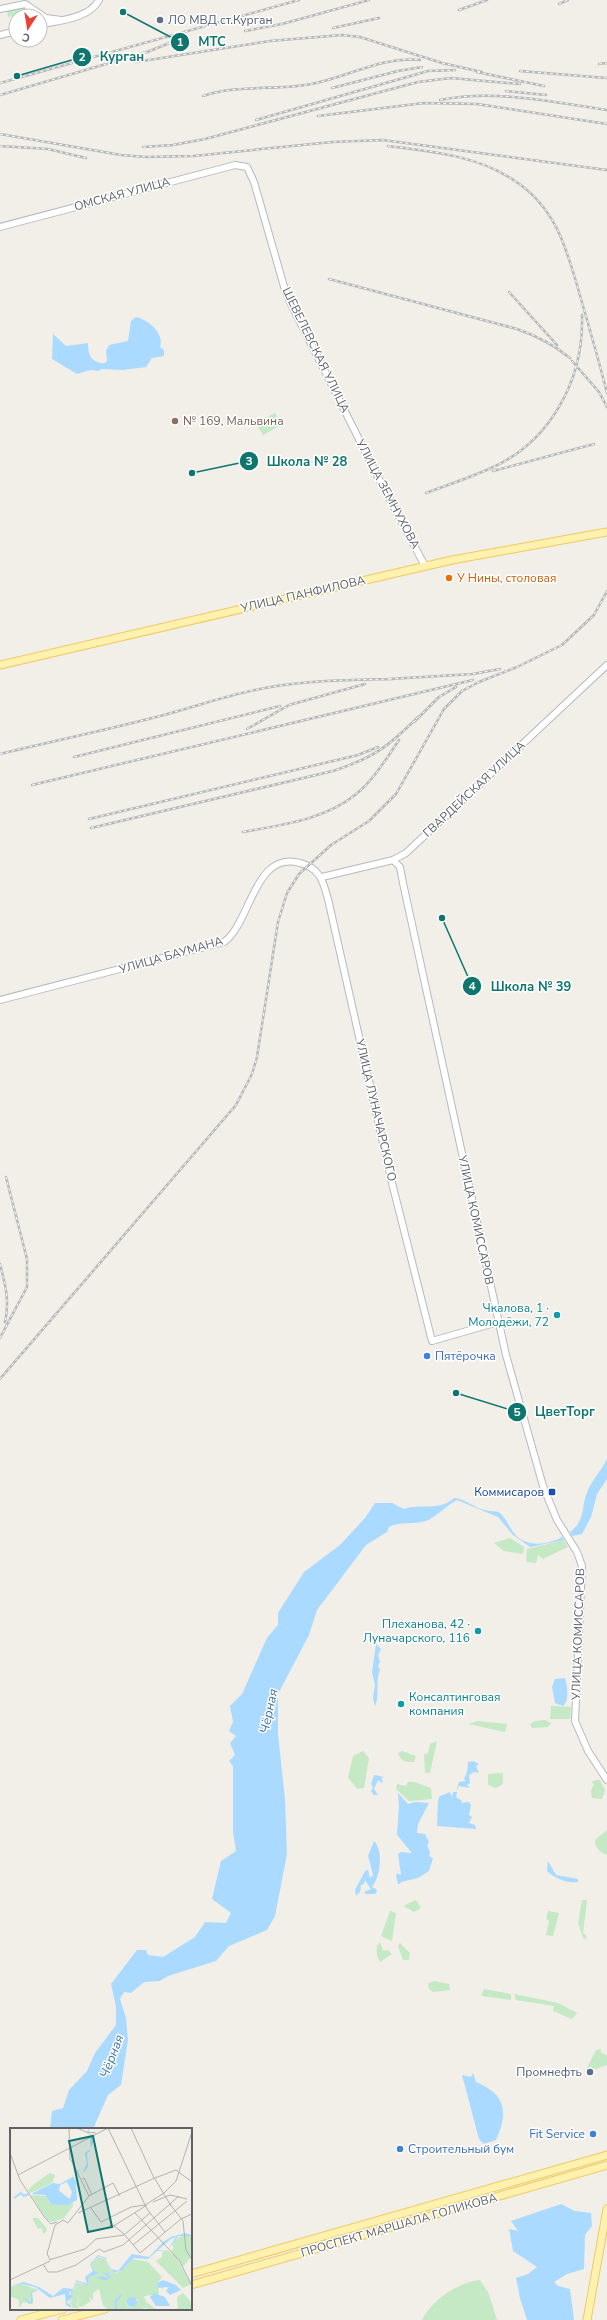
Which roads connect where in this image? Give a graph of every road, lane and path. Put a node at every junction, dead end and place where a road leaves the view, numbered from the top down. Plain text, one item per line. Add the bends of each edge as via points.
1 (99, 0) edge
2 (25, 4) junction
3 (0, 8) edge
4 (30, 8) edge
5 (61, 20) junction
6 (48, 23) edge
7 (244, 165) joint
8 (0, 227) edge
9 (351, 422) joint
10 (607, 532) edge
11 (426, 566) junction
12 (0, 665) edge
13 (607, 665) edge
14 (406, 853) junction
15 (394, 860) junction
16 (322, 877) junction
17 (403, 883) junction
18 (0, 1000) edge
19 (498, 1322) junction
20 (607, 1780) edge
21 (607, 2155) edge
22 (607, 2165) edge
23 (607, 2209) edge
24 (386, 2219) junction
25 (388, 2228) junction
26 (240, 2261) junction
27 (243, 2270) junction
28 (192, 2274) edge
29 (192, 2285) edge
30 (60, 2310) edge
31 (101, 2310) edge
32 (21, 2320) edge
33 (62, 2320) edge
34 (587, 2320) edge

1 - 5 main road via 88,12
2 - 3 main road
2 - 4 main road
2 - 5 main road via 46,18
5 - 6 main road
7 - 8 main road, ОМСКАЯ УЛИЦА via 235,164
7 - 9 main road, ШЕВЕЛЕВСКАЯ УЛИЦА via 254,182 285,290
9 - 11 main road, УЛИЦА ЗЕМНУХОВА
10 - 11 main road, УЛИЦА ПАНФИЛОВА via 515,547
11 - 12 main road, УЛИЦА ПАНФИЛОВА
13 - 14 main road, ГВАРДЕЙСКАЯ УЛИЦА
14 - 15 main road, ГВАРДЕЙСКАЯ УЛИЦА
14 - 17 main road
15 - 16 main road, ГВАРДЕЙСКАЯ УЛИЦА
15 - 17 main road, УЛИЦА КОМИССАРОВ via 400,867
16 - 18 main road, УЛИЦА БАУМАНА via 314,869 303,864 281,864 260,880 236,930 224,942
16 - 19 main road, УЛИЦА ЛУНАЧАРСКОГО via 392,1183 432,1341
17 - 19 main road, УЛИЦА КОМИССАРОВ
19 - 20 main road, УЛИЦА КОМИССАРОВ via 543,1486 582,1566 575,1721 588,1752
21 - 24 main road, ПРОСПЕКТ МАРШАЛА ГОЛИКОВА
22 - 25 main road, ПРОСПЕКТ МАРШАЛА ГОЛИКОВА
23 - 34 main road
24 - 25 main road
24 - 26 main road, ПРОСПЕКТ МАРШАЛА ГОЛИКОВА
25 - 27 main road, ПРОСПЕКТ МАРШАЛА ГОЛИКОВА
26 - 27 main road
26 - 28 main road, ПРОСПЕКТ МАРШАЛА ГОЛИКОВА
27 - 29 main road, ПРОСПЕКТ МАРШАЛА ГОЛИКОВА
30 - 32 main road
31 - 33 main road

